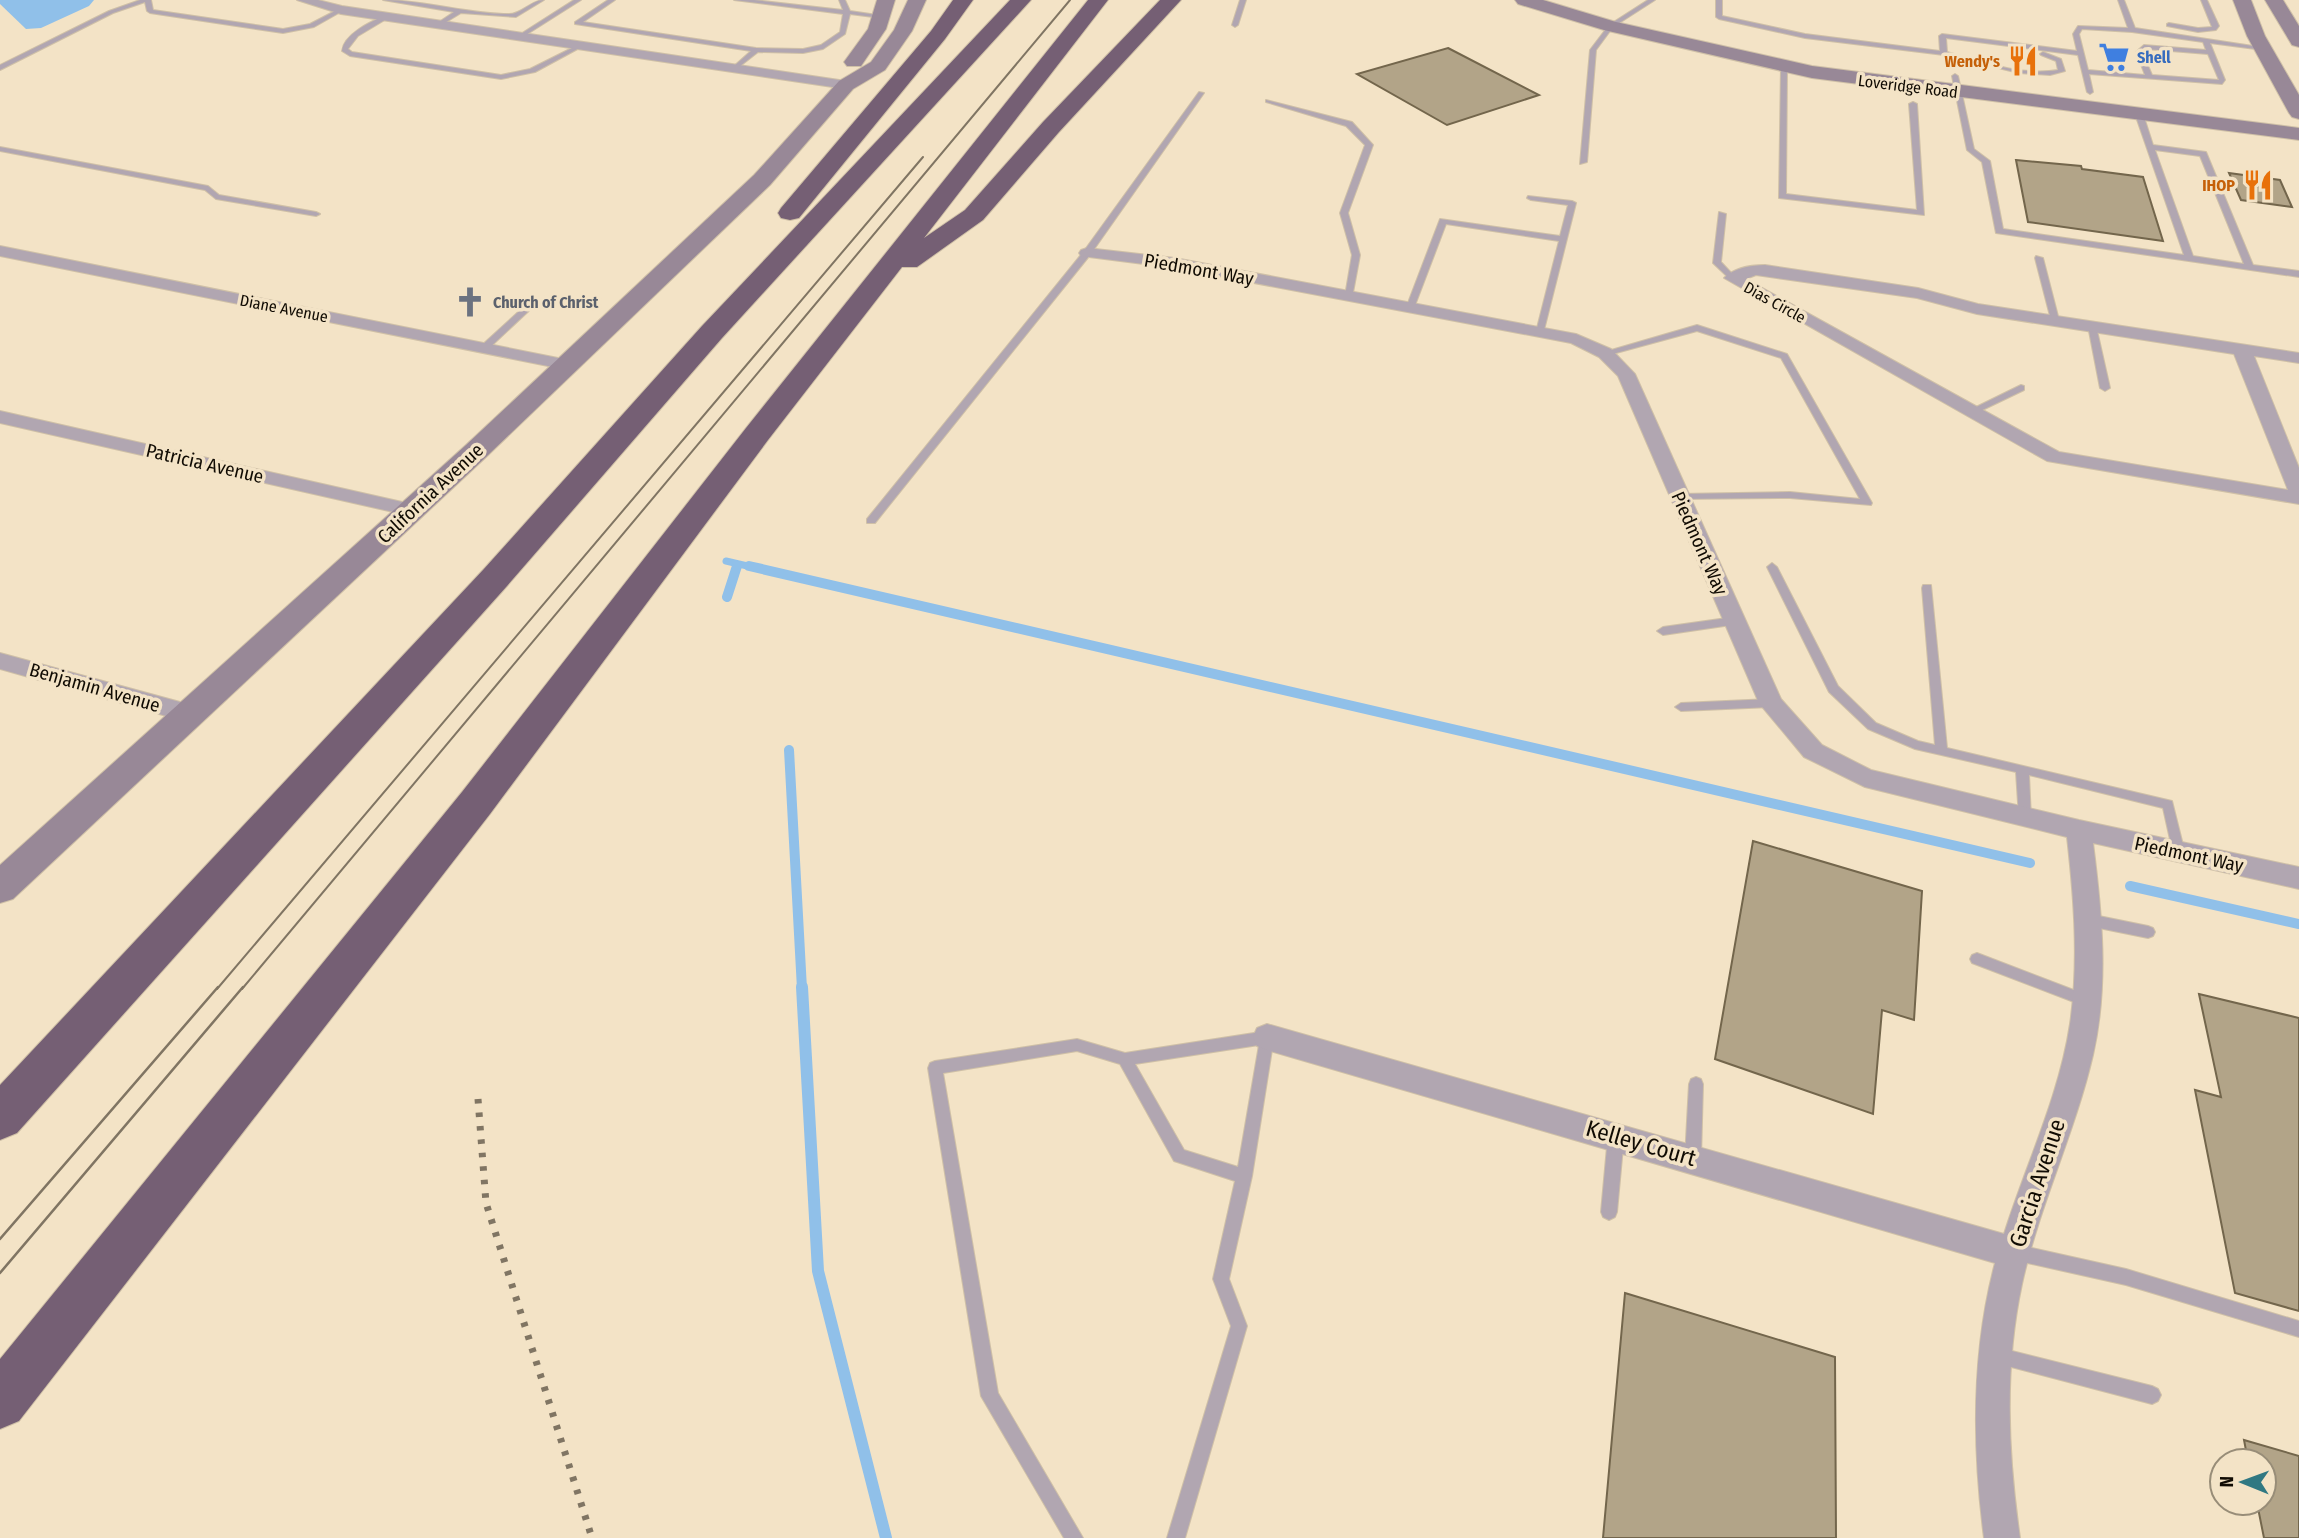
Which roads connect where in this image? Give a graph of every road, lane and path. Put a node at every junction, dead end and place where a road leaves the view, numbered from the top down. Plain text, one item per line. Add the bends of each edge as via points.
1 (147, 0) edge
2 (303, 0) edge
3 (386, 0) edge
4 (541, 0) edge
5 (578, 0) edge
6 (612, 0) edge
7 (737, 0) edge
8 (799, 0) edge
9 (917, 0) edge
10 (963, 0) edge
11 (1021, 0) edge
12 (1098, 0) edge
13 (1171, 0) edge
14 (1243, 0) edge
15 (1524, 0) edge
16 (1564, 0) edge
17 (1652, 0) edge
18 (1719, 0) edge
19 (2121, 0) edge
20 (2204, 0) edge
21 (2242, 0) edge
22 (2274, 0) edge
23 (842, 1) edge
24 (884, 8) edge
25 (341, 10) junction
26 (460, 11) junction
27 (847, 12) junction
28 (386, 17) junction
29 (1617, 22) junction
30 (438, 25) junction
31 (1235, 25) dead end
32 (2169, 25) dead end
33 (2132, 30) junction
34 (519, 37) junction
35 (2206, 41) junction
36 (2299, 41) edge
37 (1943, 43) junction
38 (580, 46) junction
39 (2263, 48) junction
40 (756, 50) junction
41 (2080, 52) junction
42 (2211, 52) junction
43 (1944, 53) junction
44 (1784, 66) junction
45 (0, 68) edge
46 (735, 68) junction
47 (2149, 77) junction
48 (2088, 82) junction
49 (1957, 84) junction
50 (846, 85) junction
51 (1201, 93) dead end
52 (1269, 101) dead end
53 (1913, 104) dead end
54 (2139, 114) junction
55 (2299, 116) edge
56 (2299, 134) edge
57 (2152, 147) junction
58 (0, 149) edge
59 (1583, 162) dead end
60 (1531, 198) dead end
61 (316, 214) dead end
62 (1722, 215) dead end
63 (1563, 239) junction
64 (0, 251) edge
65 (1087, 253) junction
66 (2039, 258) dead end
67 (2189, 258) junction
68 (2250, 267) junction
69 (2299, 274) edge
70 (1732, 278) junction
71 (879, 282) junction
72 (1349, 296) junction
73 (530, 306) dead end
74 (1410, 308) junction
75 (2055, 320) junction
76 (2092, 326) junction
77 (712, 332) junction
78 (1540, 332) junction
79 (484, 348) junction
80 (2242, 350) junction
81 (1605, 353) junction
82 (2299, 358) edge
83 (568, 365) junction
84 (2021, 388) dead end
85 (2105, 388) dead end
86 (1970, 412) junction
87 (0, 417) edge
88 (2277, 439) junction
89 (2299, 442) edge
90 (1680, 496) junction
91 (2299, 496) edge
92 (411, 510) junction
93 (871, 521) dead end
94 (1772, 567) dead end
95 (1927, 589) dead end
96 (1734, 621) junction
97 (1663, 631) dead end
98 (0, 661) edge
99 (1771, 703) junction
100 (1681, 707) dead end
101 (191, 714) junction
102 (1941, 750) junction
103 (2022, 769) junction
104 (2025, 818) junction
105 (2079, 831) junction
106 (2179, 853) junction
107 (2299, 878) edge
108 (0, 888) edge
109 (2089, 920) junction
110 (2148, 932) dead end
111 (1978, 959) dead end
112 (2087, 1002) junction
113 (1267, 1037) junction
114 (1125, 1059) junction
115 (1696, 1083) dead end
116 (0, 1116) edge
117 (1616, 1136) junction
118 (1693, 1158) junction
119 (1244, 1176) junction
120 (1609, 1212) dead end
121 (2014, 1252) junction
122 (2299, 1329) edge
123 (1996, 1355) junction
124 (2152, 1395) dead end
125 (0, 1402) edge
126 (1074, 1538) edge
127 (1176, 1538) edge
128 (2002, 1538) edge

1 - 25 lane via 150,11 283,31 312,26
1 - 45 lane via 111,12
2 - 25 street
3 - 26 lane
4 - 26 lane via 514,16
5 - 34 lane
6 - 40 lane via 577,23
7 - 27 lane
8 - 23 lane
9 - 50 main road, California Avenue via 903,31 878,66
10 - 77 highway via 720,298
11 - 77 highway
12 - 71 highway
13 - 71 highway via 974,215
14 - 31 lane
15 - 29 main road, Loveridge Road
16 - 29 main road, Loveridge Road
17 - 29 lane
18 - 43 lane via 1719,17 1758,27
19 - 33 lane
20 - 32 lane via 2214,29
21 - 39 main road
22 - 36 main road
23 - 27 lane
24 - 27 lane
24 - 50 main road, California Avenue
25 - 28 street
26 - 30 lane
27 - 40 lane via 843,33 823,47
28 - 30 street
28 - 38 lane via 352,39 344,50 518,77
29 - 44 main road, Loveridge Road
29 - 49 main road, Loveridge Road
29 - 59 lane via 1593,50
30 - 34 street
33 - 35 lane
33 - 41 lane via 2080,27 2076,34
34 - 38 street
35 - 39 lane
35 - 42 lane
37 - 41 lane via 1942,36
37 - 43 lane
37 - 43 lane via 2044,54 2059,60 2062,70 2049,73 1996,67
38 - 46 street
39 - 55 main road
40 - 46 lane
41 - 48 lane
42 - 47 lane via 2144,47 2139,52
42 - 47 lane via 2220,83
44 - 49 main road, Loveridge Road
44 - 53 lane via 1782,196 1921,213
46 - 50 street
47 - 48 lane
48 - 49 main road, Loveridge Road
48 - 55 main road, Loveridge Road
49 - 54 main road, Loveridge Road
49 - 67 lane via 1971,150 1986,161 1998,231
50 - 83 main road, California Avenue via 762,180
51 - 65 lane
52 - 72 lane via 1349,124 1370,145 1344,213 1356,256
54 - 56 main road, Loveridge Road
54 - 57 lane
57 - 67 lane
57 - 68 lane via 2203,154
58 - 61 lane via 208,188 216,197
60 - 63 lane via 1572,203
62 - 70 lane via 1717,263
63 - 74 lane via 1443,221
63 - 78 lane
64 - 79 street, Diane Avenue
65 - 72 street, Piedmont Way via 1175,263
65 - 93 lane
66 - 75 lane
67 - 68 lane
68 - 69 lane
70 - 75 street, Dias Circle via 1765,270
70 - 86 street, Dias Circle
71 - 125 highway via 757,434 476,803
72 - 74 street, Piedmont Way
73 - 79 lane
74 - 78 street, Piedmont Way
75 - 76 street, Dias Circle
76 - 80 street, Dias Circle
76 - 85 lane
77 - 116 highway via 495,578
78 - 81 street, Piedmont Way via 1576,339
79 - 83 street, Diane Avenue
80 - 82 street, Dias Circle
80 - 88 street, Dias Circle
81 - 90 street, Piedmont Way via 1626,374
81 - 90 lane via 1697,328 1784,356 1867,503 1790,495
83 - 92 main road, California Avenue
84 - 86 lane
86 - 91 street, Dias Circle via 2054,457
87 - 92 street, Patricia Avenue
88 - 89 street
88 - 91 street, Dias Circle
90 - 96 street, Piedmont Way
92 - 101 main road, California Avenue
94 - 102 lane via 1833,689 1872,726 1915,745
95 - 102 lane
96 - 97 lane
96 - 99 street, Piedmont Way
98 - 101 street, Benjamin Avenue
99 - 100 lane
99 - 104 street, Piedmont Way via 1813,751 1865,778
101 - 108 main road, California Avenue
102 - 103 lane
103 - 104 lane
103 - 106 lane via 2168,804
104 - 105 street, Piedmont Way
105 - 106 street, Piedmont Way
105 - 109 street, Garcia Avenue
106 - 107 street, Piedmont Way
109 - 110 lane
109 - 112 street, Garcia Avenue
111 - 112 lane
112 - 121 street, Garcia Avenue via 2069,1083
113 - 114 lane
113 - 117 street, Kelley Court
113 - 119 lane
114 - 119 lane via 1179,1156
114 - 126 lane via 1077,1045 935,1068 990,1396
115 - 118 lane
117 - 118 street, Kelley Court
117 - 120 lane
118 - 121 street, Kelley Court
119 - 127 lane via 1221,1279 1239,1326
121 - 122 lane via 2126,1277
121 - 123 street, Garcia Avenue
123 - 124 lane
123 - 128 street, Garcia Avenue via 1994,1461

